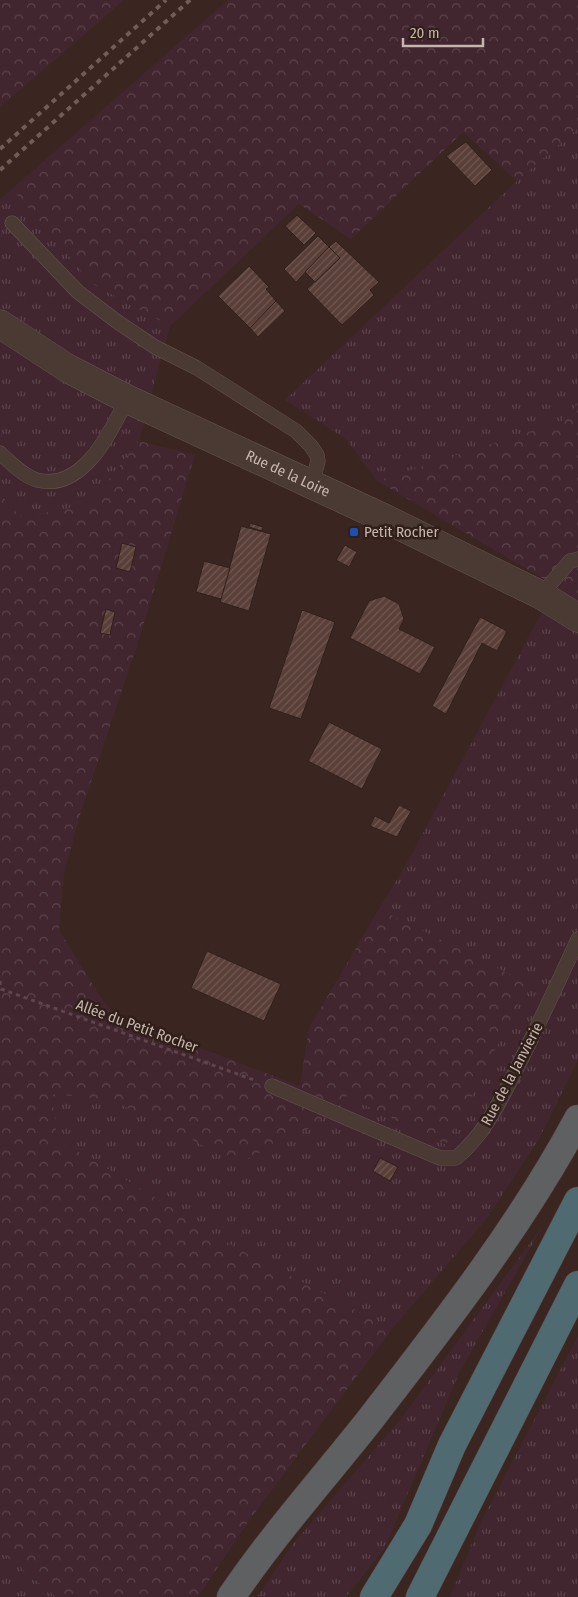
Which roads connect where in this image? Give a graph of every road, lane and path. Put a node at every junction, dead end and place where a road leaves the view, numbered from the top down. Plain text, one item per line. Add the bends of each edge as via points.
1 (12, 223) dead end
2 (0, 324) edge
3 (127, 399) junction
4 (0, 453) edge
5 (312, 484) junction
6 (578, 559) edge
7 (541, 595) junction
8 (578, 618) edge
9 (578, 939) edge
10 (0, 981) edge
11 (272, 1086) joint
12 (578, 1119) edge
13 (578, 1200) edge
14 (578, 1284) edge
15 (232, 1597) edge
16 (374, 1597) edge
17 (420, 1597) edge

1 - 5 lane via 78,292 119,323 296,431 316,454 318,461
2 - 3 street, Rue de la Loire via 67,368
3 - 4 lane via 104,443 64,480 37,480
3 - 5 street, Rue de la Loire
5 - 7 street, Rue de la Loire
6 - 7 lane via 570,561
7 - 8 street, Rue de la Loire
9 - 11 lane, Rue de la Janvierie via 488,1123 471,1146 456,1158 440,1158
10 - 11 path, Allée du Petit Rocher via 1,989
12 - 15 highway via 526,1206 465,1296
13 - 16 highway via 452,1445 418,1525
14 - 17 highway

